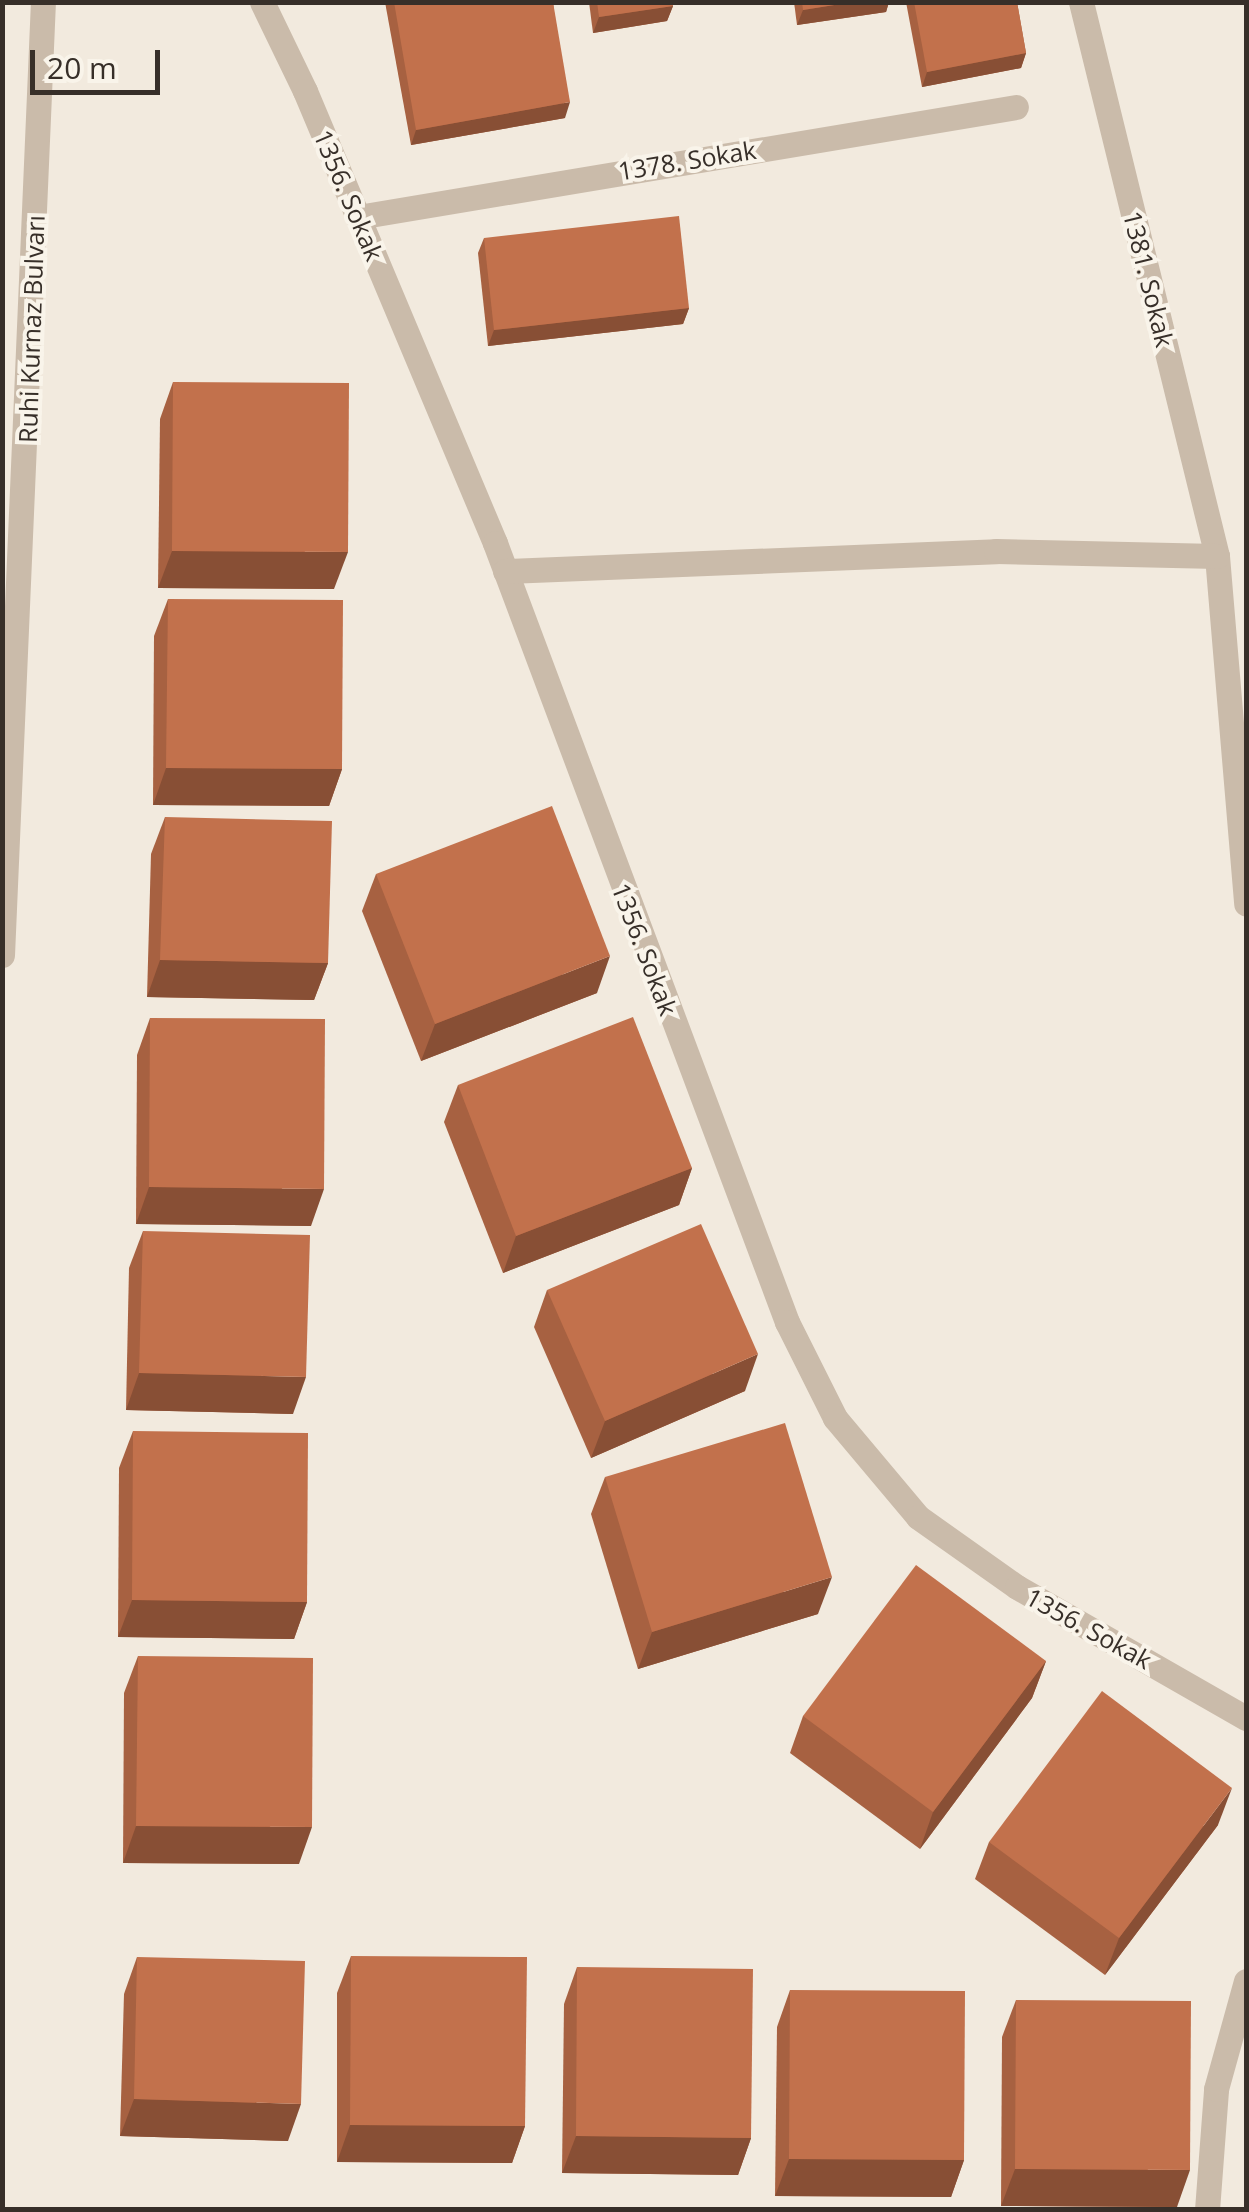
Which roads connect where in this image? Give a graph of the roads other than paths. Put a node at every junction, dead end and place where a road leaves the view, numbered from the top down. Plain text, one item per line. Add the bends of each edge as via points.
1 (43, 2) edge
2 (262, 2) edge
3 (1080, 2) edge
4 (1016, 107) dead end
5 (358, 217) junction
6 (1217, 556) junction
7 (505, 571) junction
8 (11, 620) edge
9 (1246, 904) edge
10 (2, 955) edge
11 (1246, 1718) edge
12 (1246, 1981) edge
13 (1206, 2210) edge

1 - 8 street, Ruhi Kurnaz Bulvarı
2 - 5 street, 1356. Sokak
3 - 6 street, 1381. Sokak
4 - 5 street, 1378. Sokak
5 - 7 street, 1356. Sokak
6 - 7 street via 996,550
6 - 9 street, 1381. Sokak
7 - 11 street, 1356. Sokak via 787,1322 835,1418 918,1517 1017,1587
8 - 10 street, Ruhi Kurnaz Bulvarı
12 - 13 street via 1216,2088

